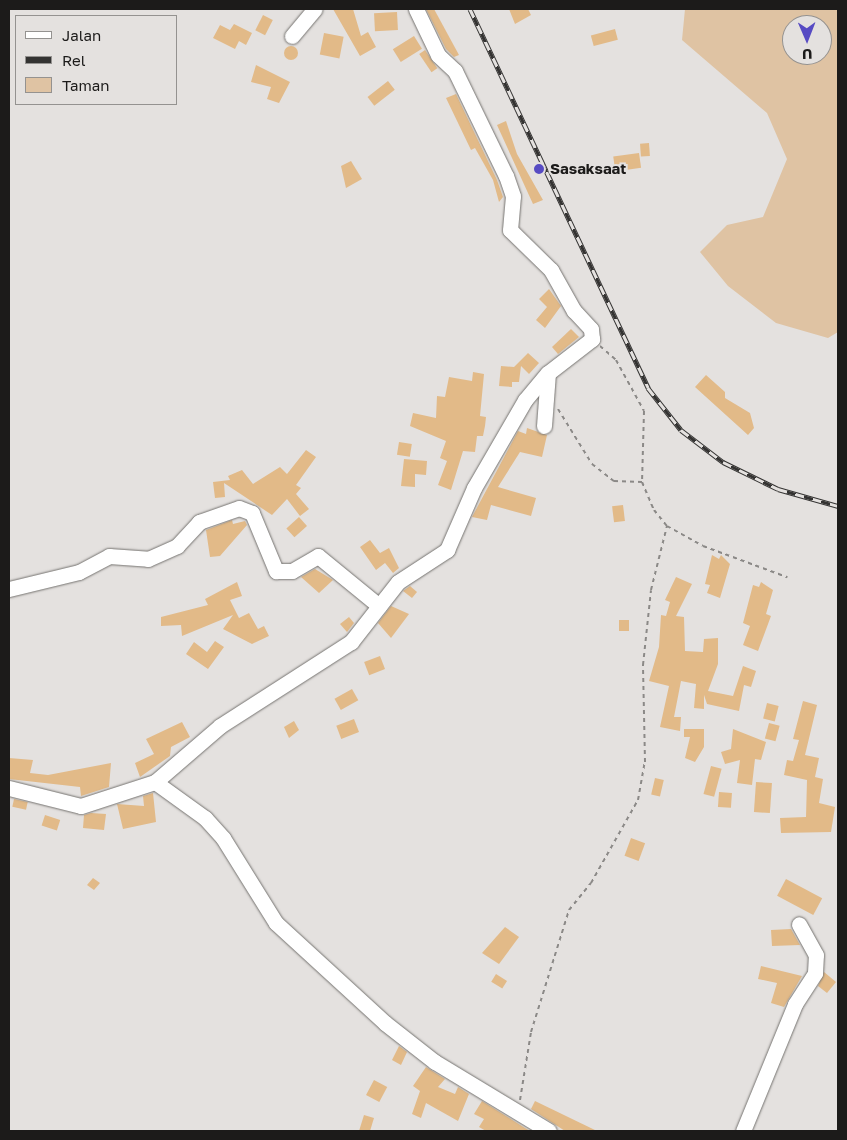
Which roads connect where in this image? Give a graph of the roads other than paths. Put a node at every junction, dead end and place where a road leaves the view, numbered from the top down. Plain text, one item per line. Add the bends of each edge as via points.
1 (315, 9) edge
2 (416, 9) edge
3 (292, 36) dead end
4 (548, 373) junction
5 (544, 426) dead end
6 (9, 589) edge
7 (379, 606) junction
8 (155, 782) junction
9 (9, 788) edge
10 (799, 924) dead end
11 (549, 1131) edge
12 (743, 1131) edge

1 - 3 street
2 - 4 street via 438,55 455,71 506,176 513,196 510,230 551,270 574,311 591,329 592,339
4 - 5 street
4 - 7 street via 526,400 474,488 447,550 398,582
6 - 7 street via 78,572 109,556 148,559 177,546 199,522 239,508 252,513 276,571 292,571 318,556
7 - 8 street via 351,642 220,726
8 - 9 street via 81,806
8 - 11 street via 205,818 223,838 268,914 287,934 435,1062
10 - 12 street via 816,955 815,973 795,1004

